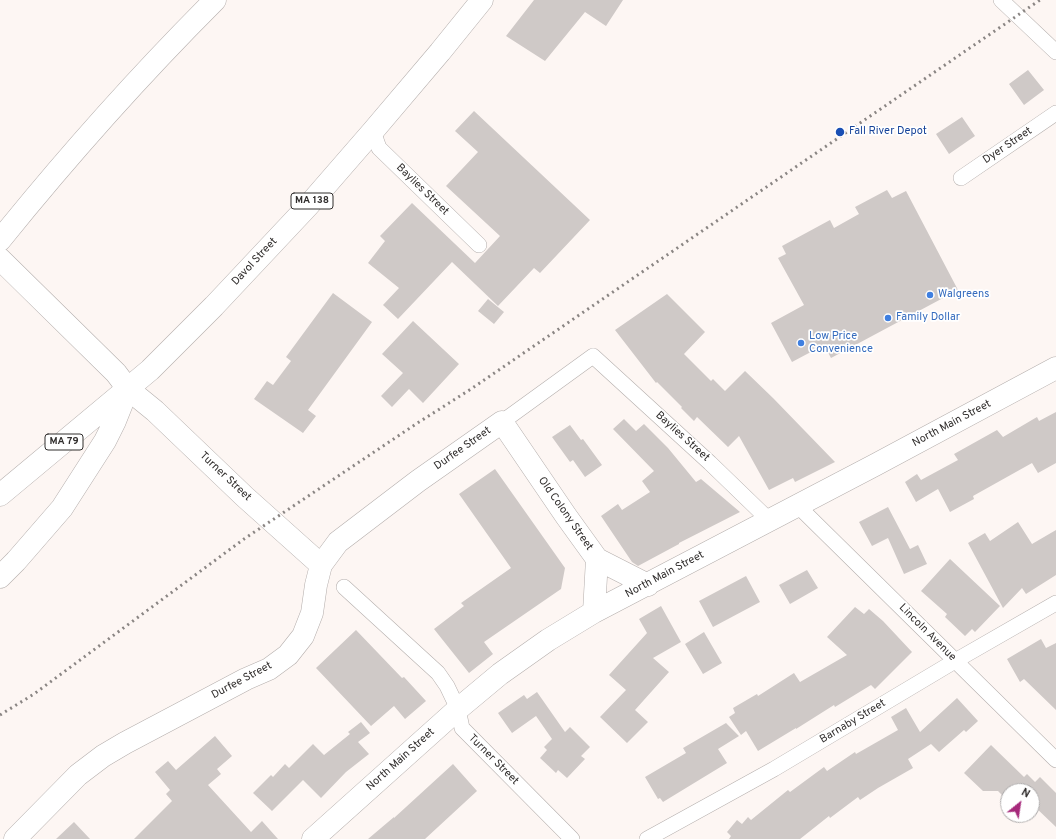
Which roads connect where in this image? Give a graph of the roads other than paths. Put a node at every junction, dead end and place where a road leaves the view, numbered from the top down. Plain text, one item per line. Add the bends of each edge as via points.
1 (214, 0) edge
2 (482, 0) edge
3 (1001, 0) edge
4 (1056, 52) edge
5 (1056, 113) edge
6 (373, 131) junction
7 (961, 178) dead end
8 (0, 240) edge
9 (479, 245) dead end
10 (0, 259) edge
11 (593, 356) joint
12 (1056, 368) edge
13 (128, 388) junction
14 (502, 422) junction
15 (0, 495) edge
16 (798, 506) junction
17 (770, 521) junction
18 (597, 559) junction
19 (321, 565) junction
20 (0, 577) edge
21 (648, 585) junction
22 (344, 587) dead end
23 (1056, 603) edge
24 (594, 612) junction
25 (955, 661) junction
26 (458, 710) junction
27 (1056, 760) edge
28 (19, 838) edge
29 (314, 839) edge
30 (572, 839) edge
31 (647, 839) edge

1 - 8 main road via 98,124
2 - 6 main road, Davol Street / MA 138
3 - 4 street
5 - 7 street, Dyer Street
6 - 9 street, Baylies Street via 379,148
6 - 13 main road, Davol Street / MA 138 via 260,258 180,341
10 - 13 main road, Turner Street via 116,373
11 - 14 street, Durfee Street
11 - 17 street, Baylies Street
12 - 16 main road, North Main Street
13 - 15 main road, Davol Street / MA 79
13 - 19 main road, Turner Street
13 - 20 main road via 105,441 62,508
14 - 18 main road, Old Colony Street
14 - 19 main road, Durfee Street via 338,542
16 - 17 main road, North Main Street
16 - 25 street, Lincoln Avenue
17 - 21 main road, North Main Street
18 - 21 main road, Old Colony Street
18 - 24 main road
19 - 28 main road, Durfee Street via 312,613 302,636 288,655 269,669 103,756 78,775
21 - 24 main road, North Main Street
22 - 26 street, Turner Street via 438,673
23 - 25 street, Barnaby Street
24 - 26 main road, North Main Street via 500,674
25 - 27 street, Lincoln Avenue
25 - 31 street, Barnaby Street via 774,769
26 - 29 main road, North Main Street
26 - 30 street, Turner Street via 462,728

